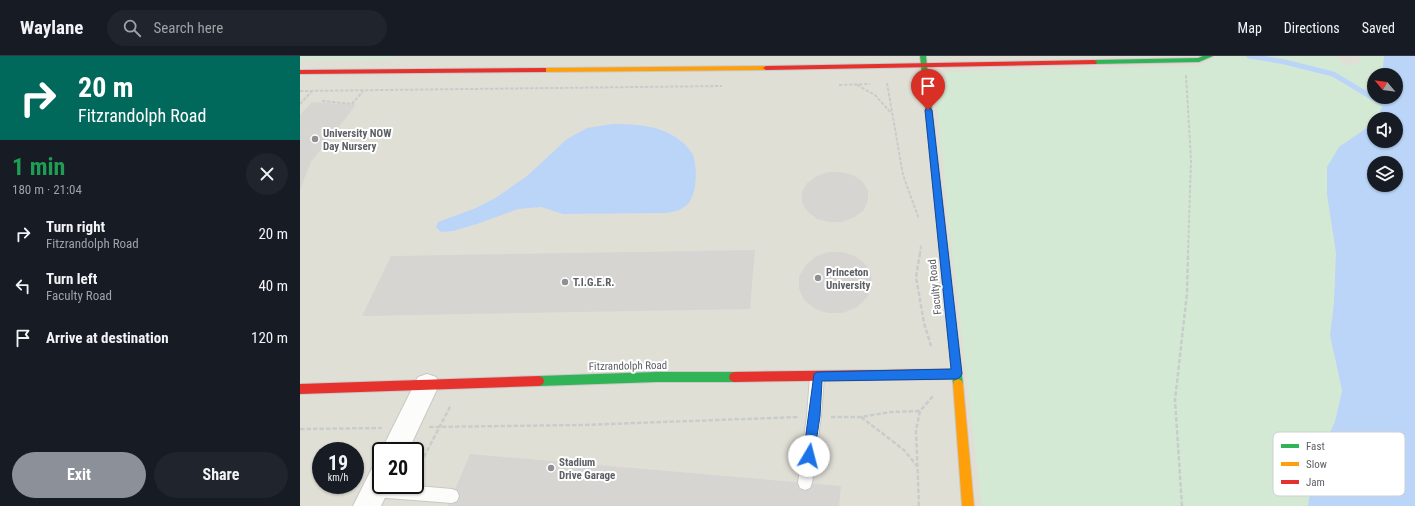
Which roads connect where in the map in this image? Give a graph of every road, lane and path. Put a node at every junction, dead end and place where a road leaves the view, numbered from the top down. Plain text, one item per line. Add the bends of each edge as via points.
1 (923, 56) edge
2 (1210, 56) edge
3 (1199, 60) junction
4 (924, 66) junction
5 (300, 72) edge
6 (872, 84) dead end
7 (887, 84) dead end
8 (834, 85) dead end
9 (856, 85) junction
10 (725, 86) dead end
11 (300, 91) edge
12 (313, 91) junction
13 (363, 91) junction
14 (322, 102) dead end
15 (300, 104) edge
16 (892, 113) junction
17 (920, 223) dead end
18 (922, 240) dead end
19 (936, 374) junction
20 (957, 374) junction
21 (817, 377) junction
22 (462, 384) junction
23 (427, 385) junction
24 (300, 389) edge
25 (920, 412) junction
26 (814, 416) junction
27 (860, 417) junction
28 (440, 427) junction
29 (300, 428) edge
30 (406, 428) junction
31 (399, 442) edge
32 (424, 457) edge
33 (918, 467) junction
34 (805, 483) dead end
35 (421, 494) edge
36 (452, 496) dead end
37 (919, 506) edge
38 (968, 506) edge
39 (1182, 506) edge

1 - 4 street, Faculty Road
2 - 3 street
3 - 4 street
3 - 39 path via 1186,76 1190,160 1187,294 1175,400
4 - 5 street
4 - 20 street, Faculty Road
6 - 9 path
7 - 16 path
8 - 9 path
9 - 16 path via 876,95
10 - 13 path
11 - 12 path
12 - 13 path
12 - 15 path
13 - 14 path via 352,104
16 - 17 path via 903,175
18 - 19 path via 916,277
19 - 20 street, Fitzrandolph Road
19 - 21 street, Fitzrandolph Road
19 - 25 path via 936,391
20 - 38 street, Faculty Road
21 - 22 street, Fitzrandolph Road via 657,377
21 - 26 lane
22 - 23 street, Fitzrandolph Road
22 - 28 path
23 - 24 street, Fitzrandolph Road
23 - 30 street
25 - 27 path via 891,412
25 - 33 path via 916,430
26 - 27 path
26 - 28 path
26 - 34 lane
27 - 33 path via 904,450
28 - 30 path
28 - 32 path
29 - 30 path
30 - 31 street
33 - 37 path
35 - 36 lane

